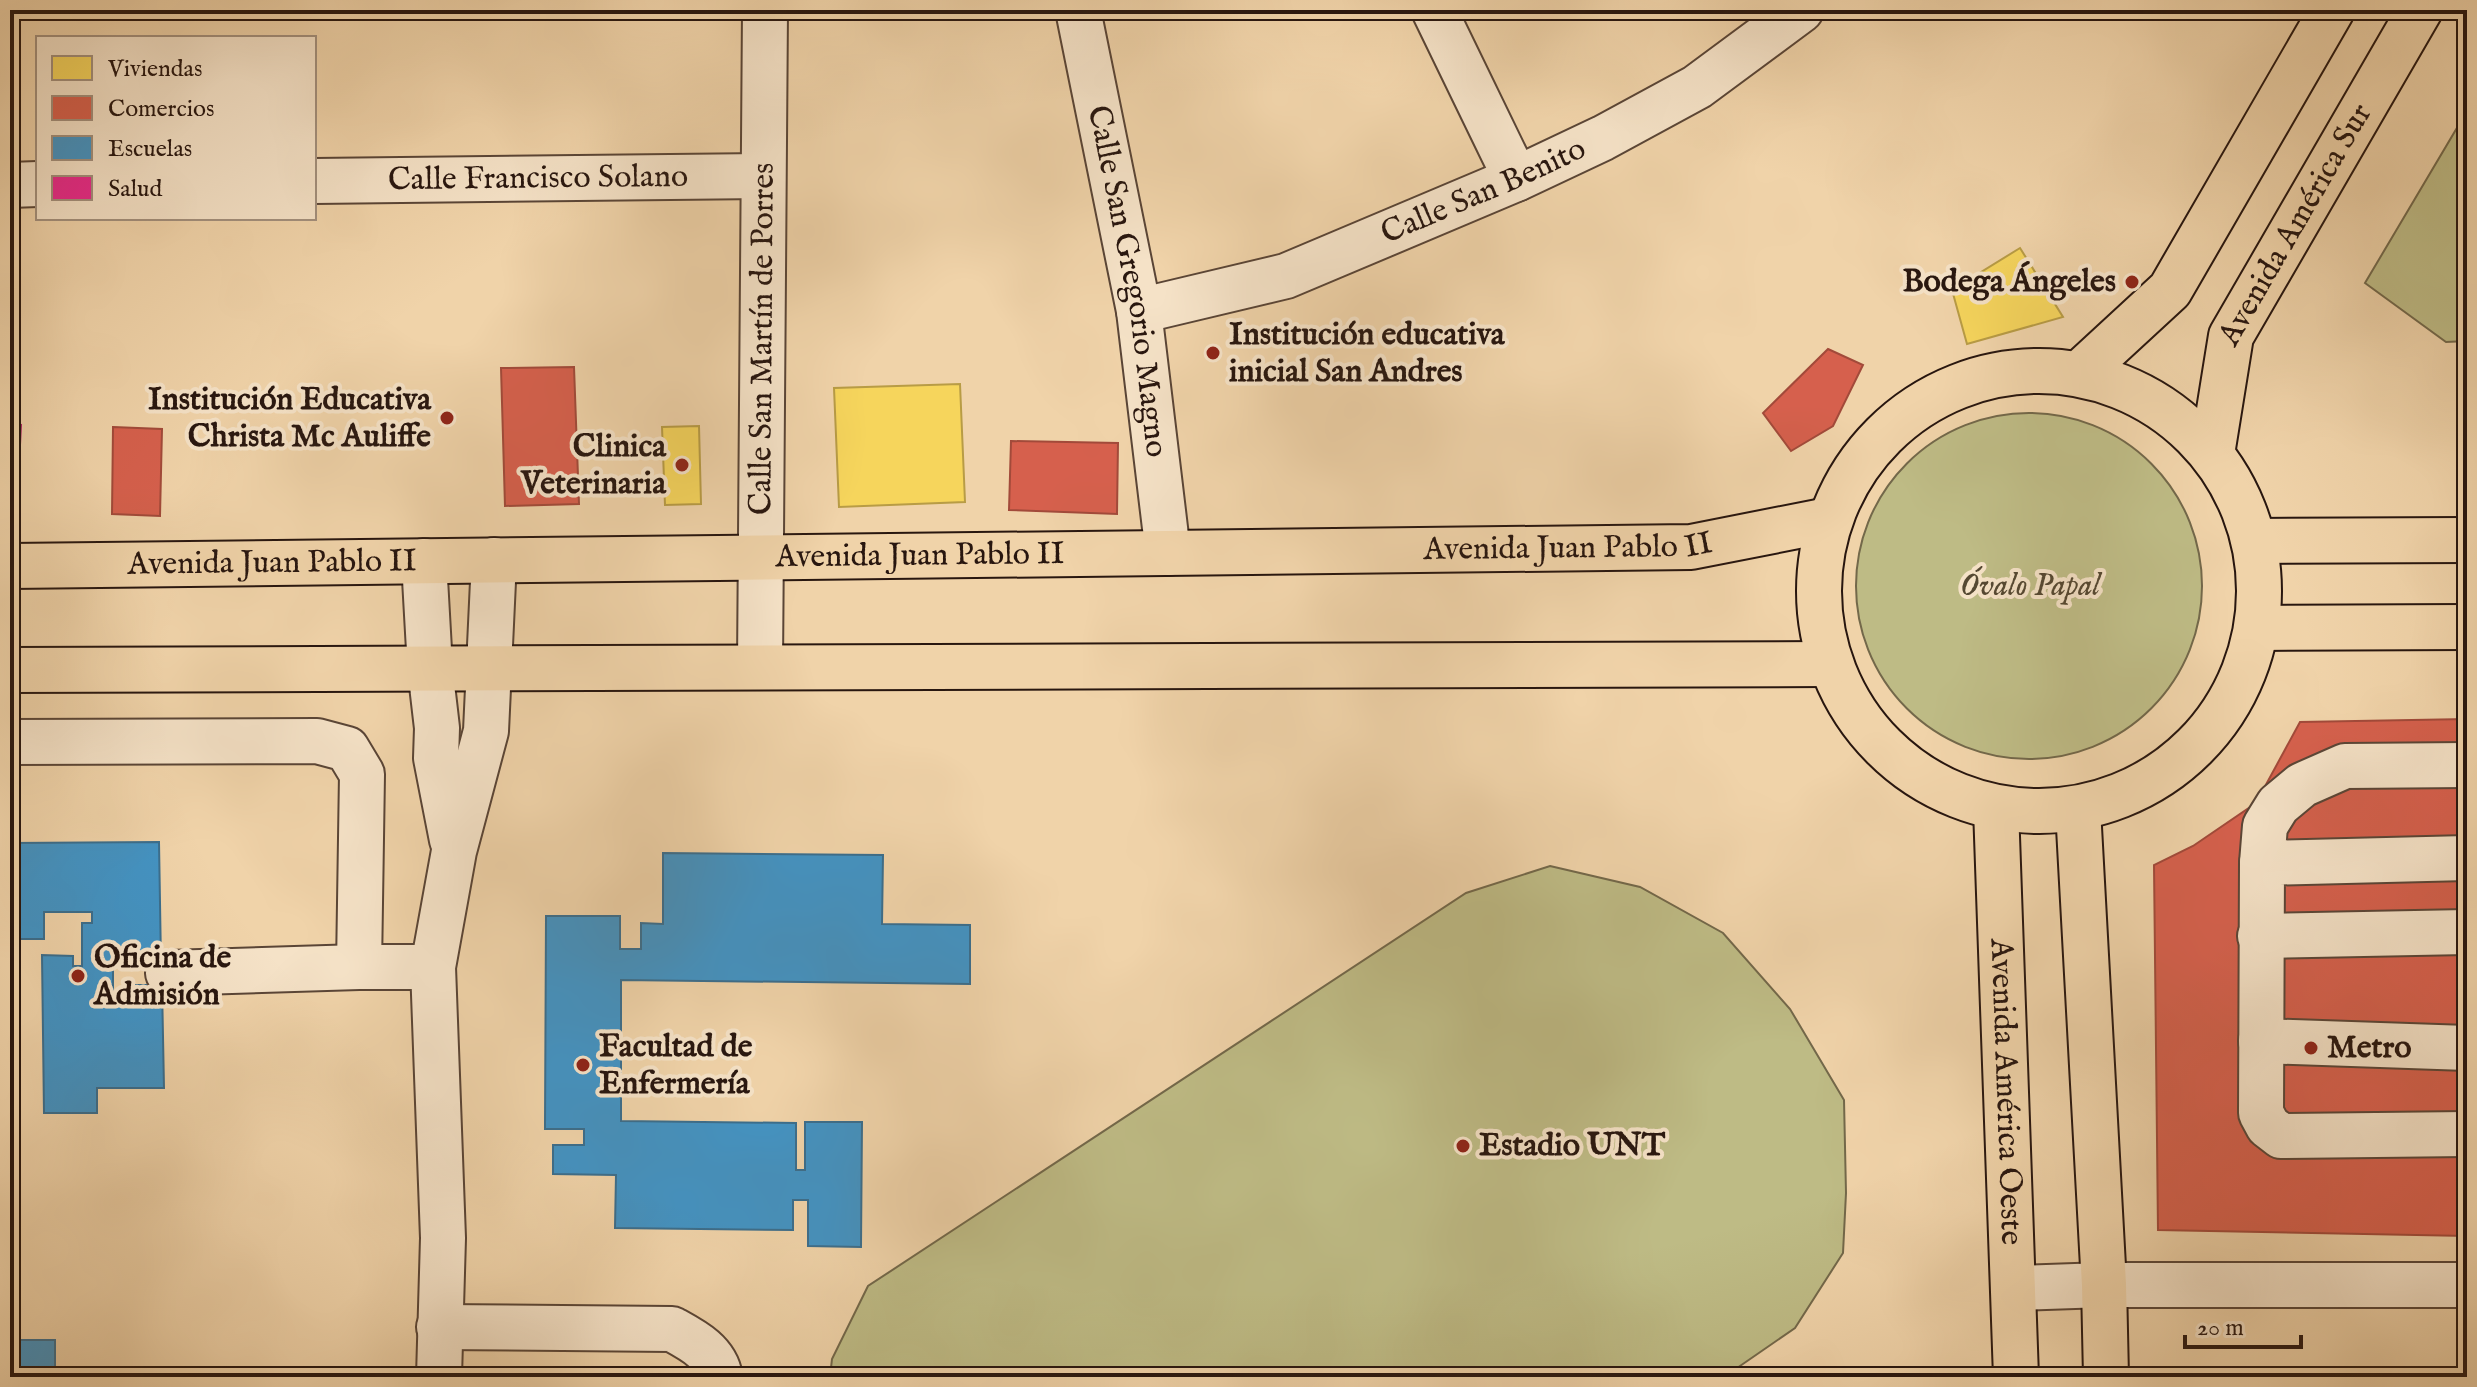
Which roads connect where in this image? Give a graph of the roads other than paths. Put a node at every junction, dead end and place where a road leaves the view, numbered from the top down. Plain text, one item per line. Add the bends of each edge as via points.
1 (765, 10) edge
2 (1078, 10) edge
3 (1434, 10) edge
4 (1801, 10) edge
5 (2332, 10) edge
6 (2420, 10) edge
7 (763, 176) junction
8 (1516, 179) junction
9 (316, 181) edge
10 (36, 184) edge
11 (10, 185) edge
12 (1139, 311) junction
13 (2080, 373) junction
14 (2212, 454) junction
15 (1828, 520) junction
16 (2467, 540) edge
17 (2254, 541) junction
18 (1168, 553) junction
19 (761, 558) junction
20 (494, 560) junction
21 (424, 561) junction
22 (10, 566) edge
23 (2467, 627) edge
24 (2257, 628) junction
25 (1829, 664) junction
26 (760, 667) junction
27 (430, 668) junction
28 (490, 668) junction
29 (10, 670) edge
30 (10, 742) edge
31 (2467, 765) edge
32 (1996, 808) junction
33 (2078, 809) junction
34 (454, 851) junction
35 (2467, 858) edge
36 (2262, 863) junction
37 (2467, 932) edge
38 (2260, 936) junction
39 (359, 967) junction
40 (433, 967) junction
41 (168, 973) dead end
42 (2261, 1041) junction
43 (2467, 1048) edge
44 (2467, 1134) edge
45 (2104, 1285) junction
46 (2467, 1285) edge
47 (2015, 1288) junction
48 (439, 1327) junction
49 (439, 1377) edge
50 (720, 1377) edge
51 (2016, 1377) edge
52 (2106, 1377) edge

1 - 7 street, Calle San Martín de Porres
2 - 12 street, Calle San Gregorio Magno
3 - 8 street
4 - 8 street, Calle San Benito via 1697,87
5 - 13 main road via 2170,290
6 - 14 main road, Avenida América Sur via 2231,336
7 - 9 street, Calle Francisco Solano
7 - 19 street, Calle San Martín de Porres
8 - 12 street, Calle San Benito via 1286,276
10 - 11 street
12 - 18 street, Calle San Gregorio Magno
13 - 14 main road via 2130,390 2175,417
13 - 15 main road via 2017,370 1955,385 1914,409 1857,463
14 - 17 main road via 2237,495
15 - 18 main road, Avenida Juan Pablo II via 1691,547
15 - 25 main road via 1817,592
16 - 17 main road
17 - 24 main road via 2260,584
18 - 19 main road, Avenida Juan Pablo II
19 - 20 main road, Avenida Juan Pablo II
19 - 26 street, Calle San Martín de Porres
20 - 21 main road, Avenida Juan Pablo II
20 - 28 street
21 - 22 main road, Avenida Juan Pablo II
21 - 27 street
23 - 24 main road
24 - 33 main road via 2236,693 2197,747 2142,788
25 - 26 main road
25 - 32 main road via 1867,730 1925,781
26 - 28 main road
27 - 28 main road
27 - 29 main road
27 - 34 street via 436,758
28 - 34 street via 486,731
30 - 39 street via 317,741 347,749 362,774
31 - 36 street via 2345,766 2302,785 2278,805 2265,826
32 - 33 main road via 2037,813
32 - 47 main road, Avenida América Oeste
33 - 45 main road
34 - 40 street
35 - 36 street
36 - 38 street
37 - 38 street
38 - 42 street
39 - 40 street
39 - 41 street
40 - 48 street via 443,1238
42 - 43 street
42 - 44 street via 2261,1113 2281,1136
45 - 46 street
45 - 47 street
45 - 52 main road
47 - 51 main road, Avenida América Oeste
48 - 49 street
48 - 50 street via 672,1329 697,1343 718,1365

